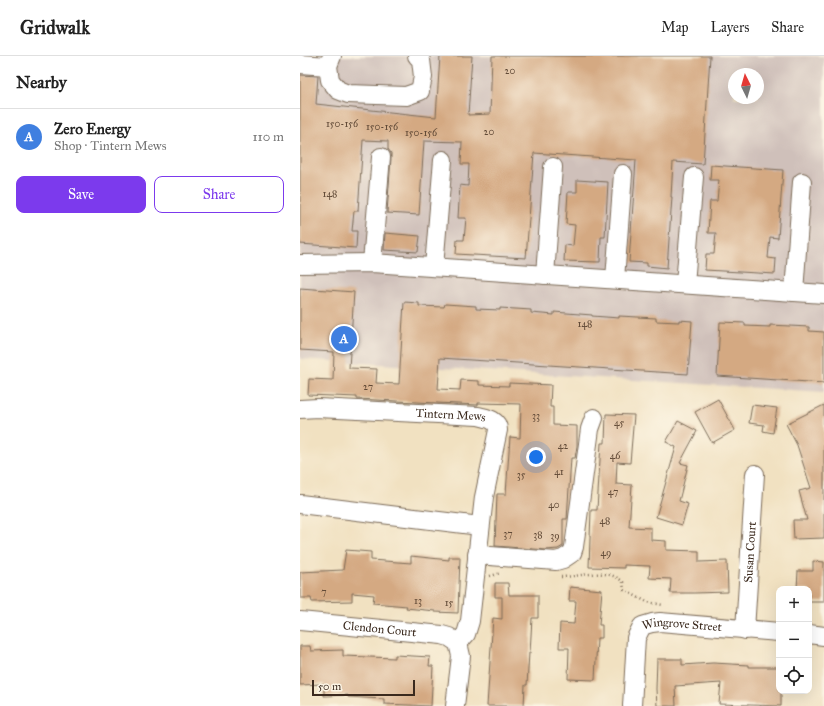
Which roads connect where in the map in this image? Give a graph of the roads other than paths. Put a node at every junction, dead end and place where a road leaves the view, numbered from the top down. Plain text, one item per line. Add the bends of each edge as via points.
1 (417, 56) edge
2 (330, 61) edge
3 (300, 64) edge
4 (380, 157) dead end
5 (443, 160) dead end
6 (553, 167) dead end
7 (623, 174) dead end
8 (694, 177) dead end
9 (802, 182) dead end
10 (372, 263) junction
11 (300, 264) edge
12 (434, 267) junction
13 (545, 275) junction
14 (615, 280) junction
15 (685, 284) junction
16 (794, 292) junction
17 (824, 294) edge
18 (300, 409) edge
19 (594, 418) dead end
20 (755, 474) dead end
21 (300, 504) edge
22 (480, 526) junction
23 (478, 555) junction
24 (300, 621) edge
25 (746, 630) junction
26 (776, 632) edge
27 (812, 634) edge
28 (824, 636) edge
29 (458, 643) junction
30 (455, 706) edge
31 (632, 706) edge

1 - 2 street via 421,60 423,77 420,91 406,96 348,94 338,90 330,80
2 - 3 street
4 - 10 street
5 - 12 street
6 - 13 street
7 - 14 street
8 - 15 street
9 - 16 street
10 - 11 street
10 - 12 street
12 - 13 street
13 - 14 street
14 - 15 street
15 - 16 street
16 - 17 street
18 - 22 street, Tintern Mews via 478,416 494,421 498,430
19 - 23 street via 590,429 579,519 572,553 556,561
20 - 25 street, Susan Court
21 - 22 street
22 - 23 street, Tintern Mews
23 - 29 street, Tintern Mews via 468,628
24 - 29 street, Clendon Court via 442,635
25 - 26 street, Wingrove Street
25 - 31 street, Wingrove Street via 660,622 642,626 636,638
27 - 28 street
29 - 30 street via 461,656

